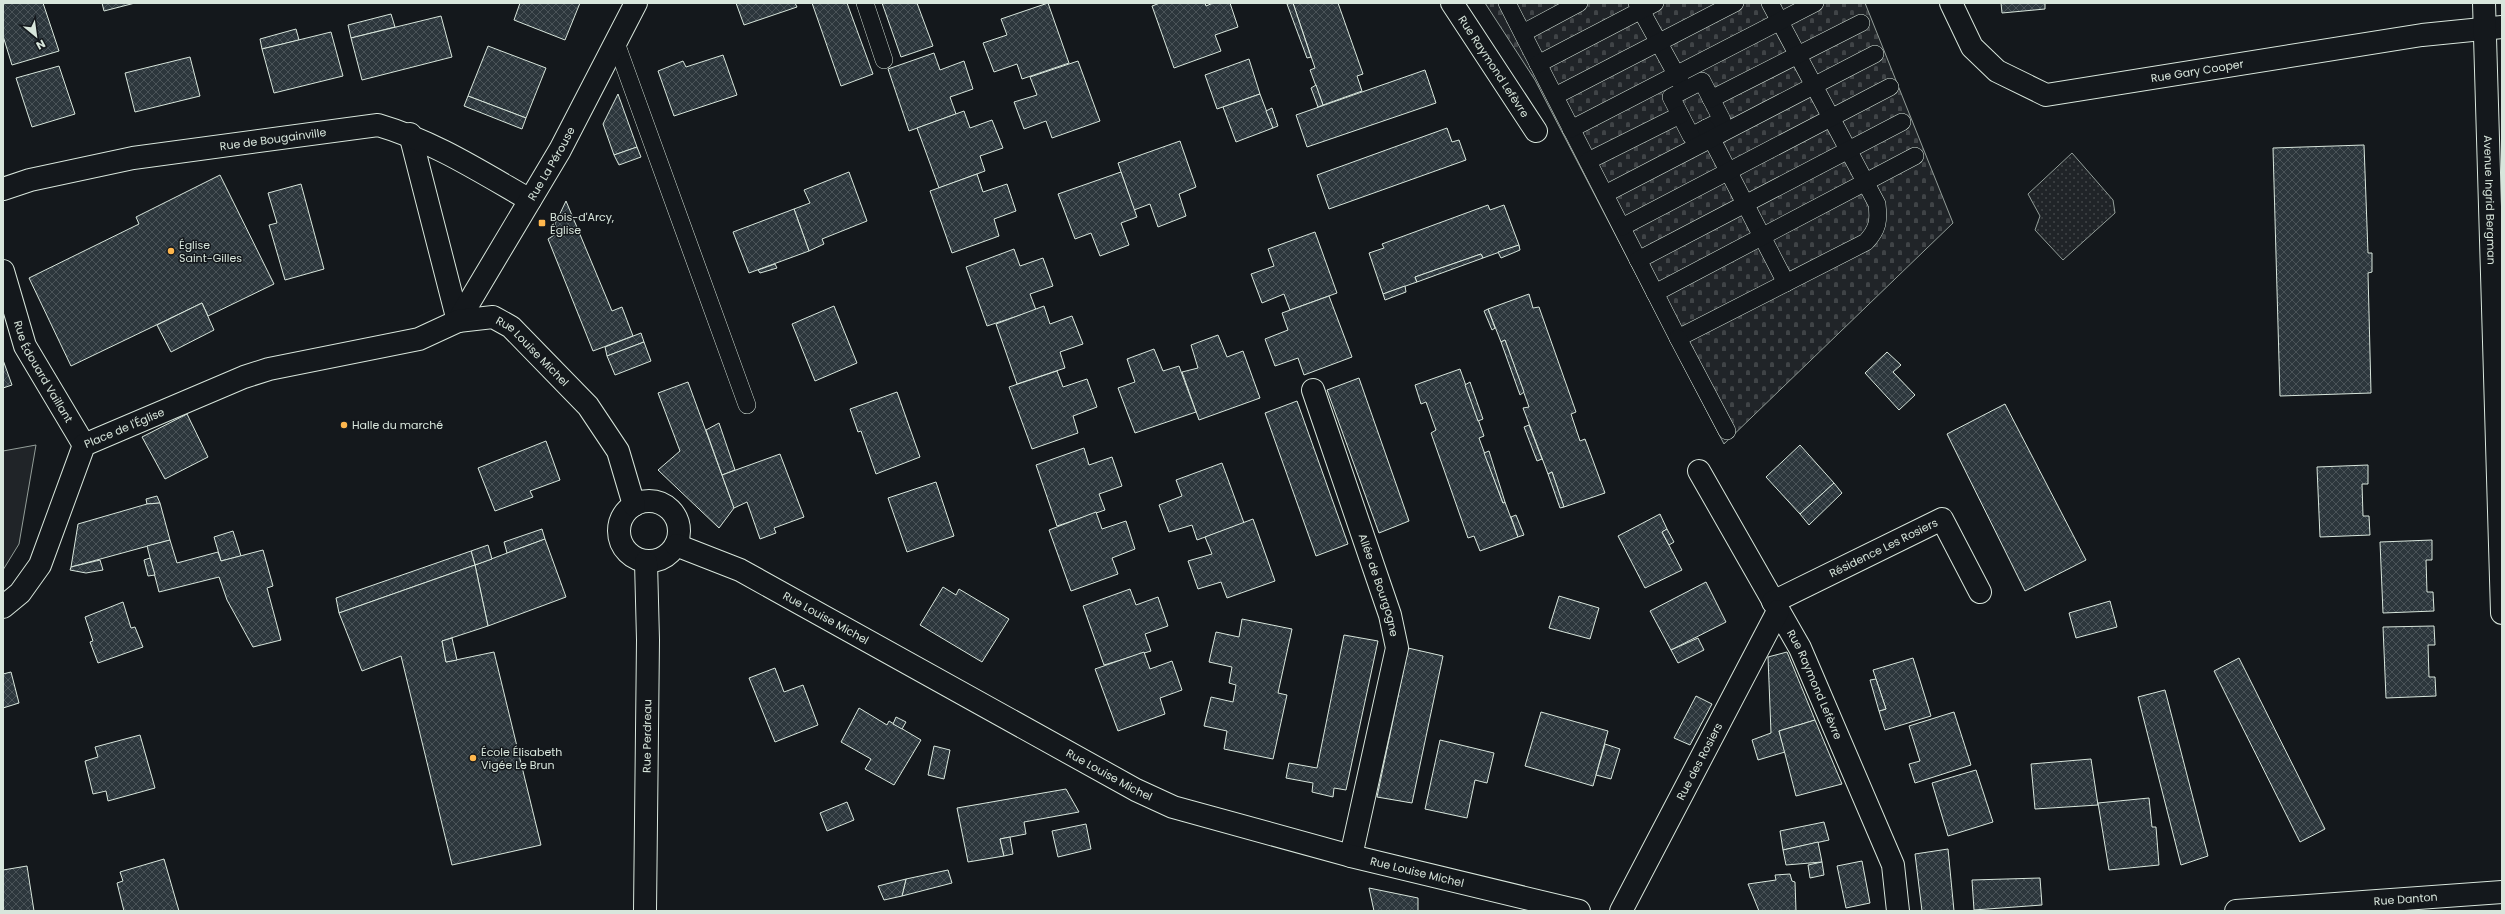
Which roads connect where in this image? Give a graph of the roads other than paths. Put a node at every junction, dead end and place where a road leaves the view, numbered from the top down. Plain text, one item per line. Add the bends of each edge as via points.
1 (636, 3) edge
2 (865, 3) edge
3 (1507, 3) edge
4 (1579, 3) edge
5 (1735, 3) edge
6 (1770, 3) edge
7 (1815, 3) edge
8 (1951, 3) edge
9 (2484, 3) edge
10 (1458, 5) edge
11 (1644, 6) edge
12 (1780, 21) junction
13 (1861, 23) dead end
14 (2494, 28) edge
15 (1523, 33) junction
16 (615, 40) junction
17 (1658, 43) junction
18 (1875, 54) dead end
19 (1798, 55) junction
20 (884, 60) dead end
21 (1538, 64) junction
22 (1676, 75) junction
23 (1815, 86) junction
24 (1890, 87) dead end
25 (1685, 91) junction
26 (1555, 96) junction
27 (1711, 99) junction
28 (1680, 115) junction
29 (1831, 117) junction
30 (1902, 122) dead end
31 (1571, 129) junction
32 (1536, 131) dead end
33 (410, 134) junction
34 (1708, 134) junction
35 (1849, 150) junction
36 (1915, 156) dead end
37 (1588, 161) junction
38 (1728, 172) junction
39 (1866, 182) junction
40 (3, 189) edge
41 (1605, 194) junction
42 (530, 200) junction
43 (1745, 204) junction
44 (1622, 227) junction
45 (1762, 237) junction
46 (1638, 260) junction
47 (3, 271) edge
48 (1786, 283) junction
49 (1656, 293) junction
50 (458, 321) junction
51 (1678, 338) junction
52 (269, 369) joint
53 (1312, 390) dead end
54 (747, 405) dead end
55 (1727, 431) dead end
56 (84, 445) junction
57 (1699, 471) dead end
58 (634, 505) junction
59 (676, 545) junction
60 (646, 562) junction
61 (1980, 592) dead end
62 (3, 607) edge
63 (1775, 607) junction
64 (2502, 613) edge
65 (1351, 856) junction
66 (2502, 892) edge
67 (645, 911) edge
68 (1579, 911) edge
69 (1621, 911) edge
70 (1898, 911) edge
71 (2236, 911) edge

1 - 16 street, Rue La Pérouse
2 - 20 lane
3 - 15 lane
4 - 15 lane
5 - 17 lane
6 - 12 lane
7 - 12 lane
8 - 14 street, Rue Gary Cooper via 1972,47 1977,52 1998,71 2046,95 2422,35
9 - 14 street, Avenue Ingrid Bergman
10 - 32 street, Rue Raymond Lefèvre
11 - 17 lane
11 - 21 lane
12 - 19 lane
12 - 22 lane
13 - 19 lane
14 - 64 street, Avenue Ingrid Bergman
15 - 21 lane
16 - 42 street, Rue La Pérouse via 560,150
16 - 54 lane
17 - 22 lane
17 - 26 lane
18 - 23 lane
19 - 23 lane
19 - 27 lane
21 - 26 lane
22 - 25 lane
22 - 31 lane
23 - 29 lane
23 - 34 lane
24 - 29 lane
25 - 27 lane via 1702,81
25 - 28 lane via 1671,98
26 - 31 lane
27 - 34 lane via 1722,120
28 - 34 lane via 1691,136
28 - 37 lane
29 - 35 lane
29 - 38 lane
30 - 35 lane
31 - 37 lane
33 - 40 street, Rue de Bougainville via 378,125 133,158 30,180
33 - 42 street, Rue de Bougainville
33 - 50 street
34 - 38 lane
34 - 41 lane
35 - 39 lane
35 - 43 lane
36 - 39 lane
37 - 41 lane
38 - 43 lane
38 - 44 lane
39 - 45 lane
39 - 48 lane via 1877,204 1879,220 1876,231 1866,242
41 - 44 lane
42 - 50 street, Rue La Pérouse
43 - 45 lane
43 - 46 lane
44 - 46 lane
45 - 48 lane
45 - 49 lane
46 - 49 lane
47 - 56 street, Rue Édouard Vaillant via 25,346
48 - 51 lane
49 - 51 lane
50 - 52 street, Rue Louise Michel via 419,339
50 - 58 street, Rue Louise Michel via 493,316 511,327 588,406 618,451
51 - 55 lane
52 - 56 street, Place de l'Église via 244,377
53 - 65 street, Allée de Bourgogne via 1390,615 1397,648
56 - 62 street, Place de l'Église via 40,565 20,593
57 - 63 street, Rue Raymond Lefèvre
58 - 59 street via 653,501 670,509 679,526
58 - 60 street via 622,519 620,538 629,554
59 - 60 street via 664,558
59 - 65 street, Rue Louise Michel via 740,570 1136,790 1173,807
60 - 67 street, Rue Perdreau via 648,640
61 - 63 street, Résidence Les Rosiers via 1942,519
63 - 69 street, Rue des Rosiers
63 - 70 street, Rue Raymond Lefèvre via 1800,648 1893,865
65 - 68 street, Rue Louise Michel
66 - 71 street, Rue Danton

